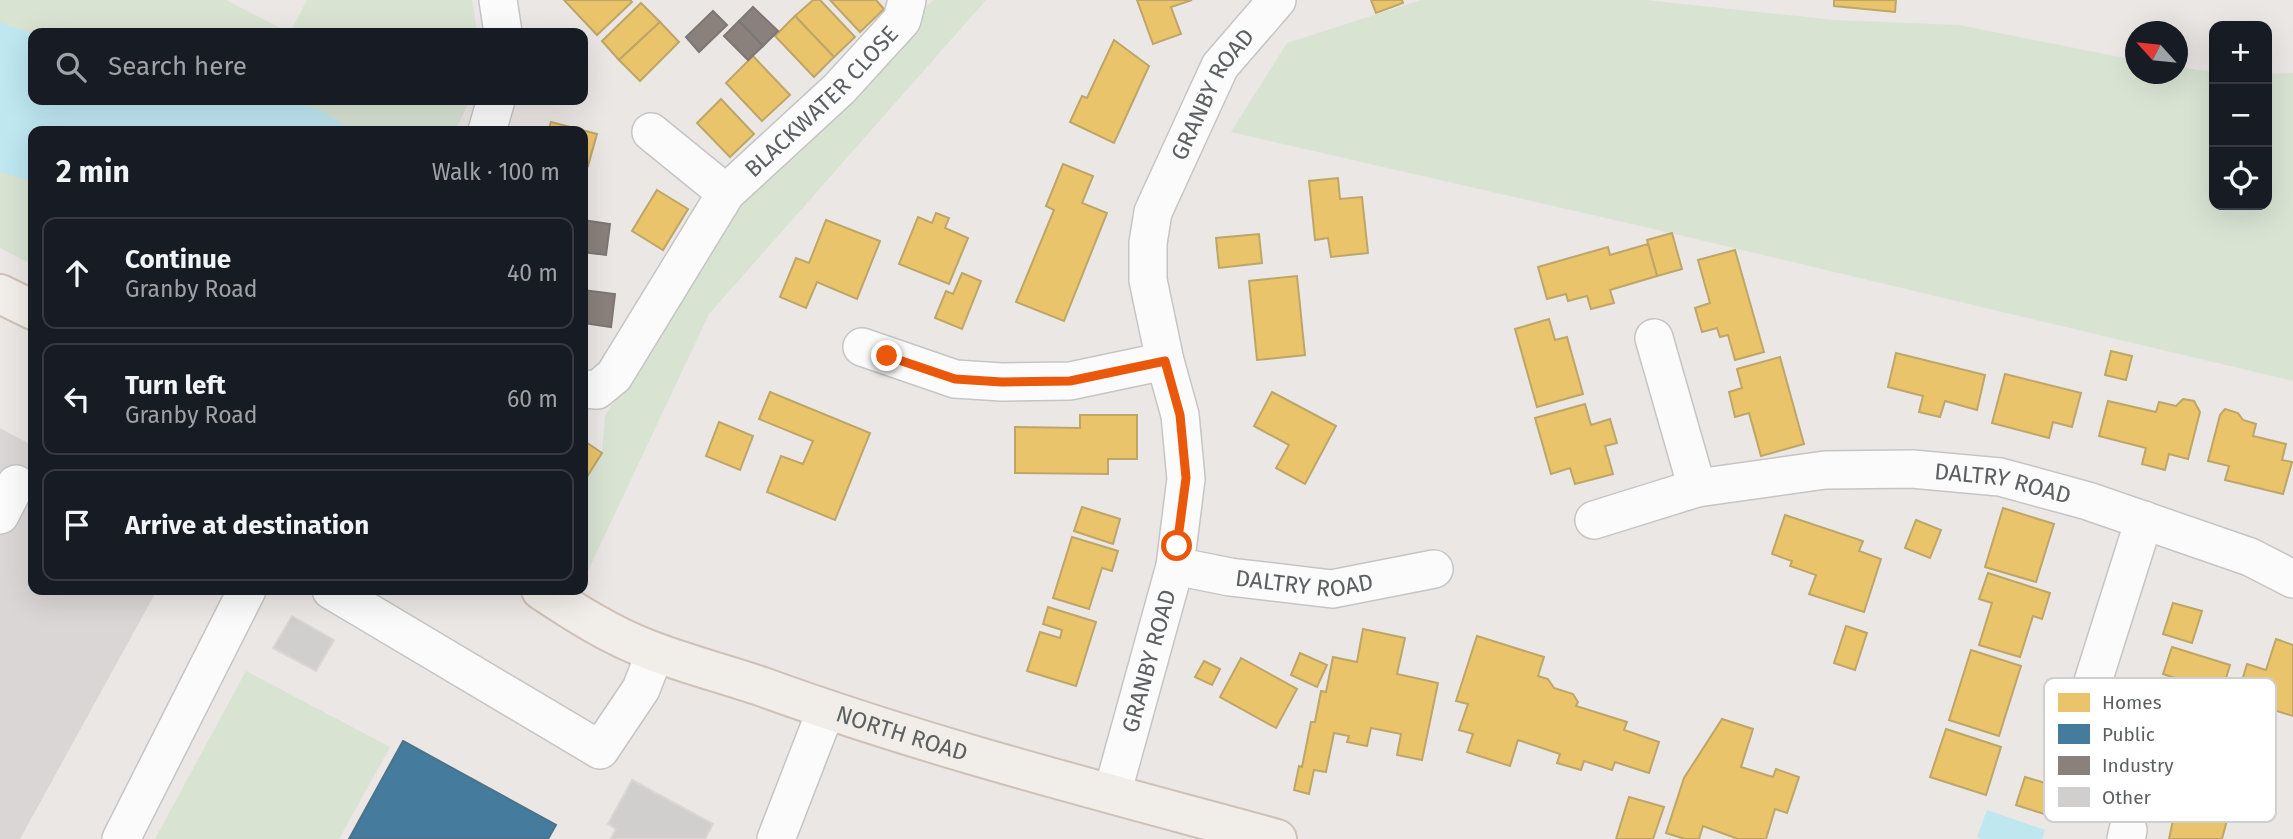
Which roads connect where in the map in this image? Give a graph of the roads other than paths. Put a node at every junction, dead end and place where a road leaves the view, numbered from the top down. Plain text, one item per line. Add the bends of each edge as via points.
1 (498, 0) edge
2 (906, 0) edge
3 (1277, 0) edge
4 (502, 28) edge
5 (495, 105) edge
6 (488, 126) edge
7 (651, 132) dead end
8 (726, 193) junction
9 (0, 294) edge
10 (28, 308) edge
11 (1654, 338) dead end
12 (862, 347) dead end
13 (1165, 361) junction
14 (588, 389) edge
15 (1697, 488) junction
16 (1594, 520) dead end
17 (2144, 520) junction
18 (1175, 566) junction
19 (1434, 569) dead end
20 (2293, 579) edge
21 (244, 595) edge
22 (339, 595) edge
23 (549, 595) edge
24 (656, 653) junction
25 (2093, 678) edge
26 (827, 710) junction
27 (1112, 794) junction
28 (121, 839) edge
29 (776, 839) edge
30 (1277, 839) edge

1 - 4 street
2 - 8 street, BLACKWATER CLOSE via 902,20 839,89
3 - 13 street, GRANBY ROAD via 1220,66 1153,212 1147,243 1148,281
5 - 6 street
7 - 8 street, BLACKWATER CLOSE
8 - 14 street, BLACKWATER CLOSE via 614,376 597,390
9 - 10 main road
11 - 15 street
12 - 13 street via 955,379 1002,382 1070,381
13 - 18 street, GRANBY ROAD via 1180,415 1186,478
15 - 16 street, DALTRY ROAD
15 - 17 street, DALTRY ROAD via 1825,470 1912,469 2000,477
17 - 20 street, DALTRY ROAD via 2250,557
17 - 25 street
18 - 19 street, DALTRY ROAD via 1332,589
18 - 27 street, GRANBY ROAD
21 - 28 street
22 - 24 street via 600,750 641,689
23 - 24 main road, NORTH ROAD
24 - 26 main road, NORTH ROAD
26 - 27 main road, NORTH ROAD
26 - 29 street
27 - 30 main road, NORTH ROAD

